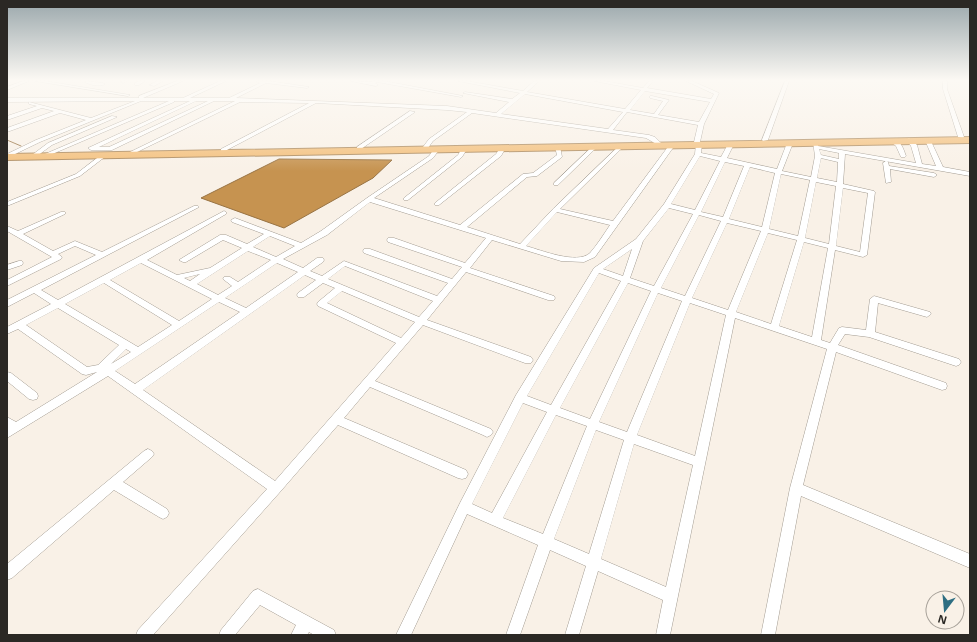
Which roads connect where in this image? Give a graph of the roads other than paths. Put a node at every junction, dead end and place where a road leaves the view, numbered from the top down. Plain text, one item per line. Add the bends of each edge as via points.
1 (28, 111) edge
2 (60, 111) joint
3 (112, 111) edge
4 (129, 111) edge
5 (147, 111) edge
6 (175, 111) edge
7 (191, 111) edge
8 (218, 111) edge
9 (299, 111) edge
10 (472, 111) joint
11 (502, 111) edge
12 (626, 111) joint
13 (658, 111) edge
14 (708, 111) edge
15 (775, 111) edge
16 (955, 111) edge
17 (412, 112) dead end
18 (68, 113) junction
19 (497, 115) junction
20 (655, 116) junction
21 (7, 118) edge
22 (91, 120) junction
23 (43, 122) dead end
24 (701, 124) junction
25 (7, 130) edge
26 (610, 130) junction
27 (624, 132) junction
28 (967, 138) edge
29 (764, 140) junction
30 (909, 140) junction
31 (928, 140) junction
32 (893, 141) junction
33 (658, 143) junction
34 (698, 143) junction
35 (790, 143) junction
36 (622, 144) junction
37 (731, 144) junction
38 (672, 145) junction
39 (816, 145) junction
40 (595, 146) junction
41 (426, 147) junction
42 (558, 147) junction
43 (359, 148) junction
44 (464, 149) junction
45 (502, 149) junction
46 (223, 150) junction
47 (436, 150) junction
48 (97, 152) junction
49 (133, 152) junction
50 (842, 152) junction
51 (48, 154) junction
52 (698, 154) junction
53 (34, 155) junction
54 (8, 156) edge
55 (818, 156) junction
56 (903, 156) dead end
57 (723, 160) junction
58 (886, 160) junction
59 (841, 161) junction
60 (748, 165) junction
61 (920, 166) junction
62 (887, 168) junction
63 (941, 170) junction
64 (779, 172) junction
65 (970, 174) edge
66 (934, 175) dead end
67 (813, 179) junction
68 (888, 182) dead end
69 (556, 184) dead end
70 (840, 185) junction
71 (369, 199) junction
72 (406, 199) dead end
73 (7, 204) edge
74 (437, 204) dead end
75 (667, 206) junction
76 (196, 207) dead end
77 (555, 210) junction
78 (63, 213) dead end
79 (224, 213) dead end
80 (697, 213) junction
81 (235, 220) dead end
82 (725, 220) junction
83 (615, 224) junction
84 (7, 228) edge
85 (461, 228) junction
86 (765, 230) junction
87 (19, 233) junction
88 (270, 233) junction
89 (490, 238) junction
90 (801, 239) junction
91 (391, 240) dead end
92 (640, 241) junction
93 (302, 246) junction
94 (249, 247) junction
95 (521, 247) junction
96 (833, 247) junction
97 (367, 251) dead end
98 (52, 254) junction
99 (102, 255) junction
100 (278, 259) junction
101 (141, 260) junction
102 (183, 260) dead end
103 (320, 260) dead end
104 (19, 263) dead end
105 (7, 268) edge
106 (217, 268) junction
107 (466, 268) junction
108 (597, 270) junction
109 (306, 271) junction
110 (178, 278) junction
111 (227, 279) dead end
112 (323, 279) junction
113 (626, 279) junction
114 (105, 280) junction
115 (453, 282) junction
116 (7, 283) edge
117 (191, 284) junction
118 (238, 286) junction
119 (342, 286) junction
120 (656, 289) junction
121 (35, 290) junction
122 (301, 295) dead end
123 (219, 298) junction
124 (551, 298) dead end
125 (439, 300) junction
126 (687, 300) junction
127 (7, 304) edge
128 (58, 304) junction
129 (247, 312) junction
130 (731, 314) junction
131 (927, 314) dead end
132 (421, 321) junction
133 (19, 325) junction
134 (179, 325) junction
135 (774, 328) junction
136 (7, 331) edge
137 (870, 334) junction
138 (402, 342) junction
139 (816, 342) junction
140 (125, 344) junction
141 (832, 347) junction
142 (138, 352) junction
143 (528, 360) dead end
144 (956, 362) dead end
145 (104, 369) junction
146 (7, 376) edge
147 (368, 382) junction
148 (942, 386) dead end
149 (135, 390) junction
150 (33, 396) dead end
151 (520, 398) junction
152 (553, 410) junction
153 (336, 419) junction
154 (593, 424) junction
155 (10, 427) edge
156 (487, 432) dead end
157 (630, 438) junction
158 (148, 454) dead end
159 (699, 462) junction
160 (462, 474) dead end
161 (114, 483) junction
162 (276, 488) junction
163 (796, 488) junction
164 (464, 507) junction
165 (163, 513) dead end
166 (495, 520) junction
167 (546, 542) junction
168 (970, 561) edge
169 (594, 563) junction
170 (7, 573) edge
171 (671, 596) junction
172 (302, 629) edge
173 (143, 635) edge
174 (226, 635) edge
175 (329, 635) edge
176 (403, 635) edge
177 (513, 635) edge
178 (572, 635) edge
179 (663, 635) edge
180 (768, 635) edge

1 - 21 street
2 - 18 street
2 - 25 street
3 - 22 street
4 - 53 street via 50,144
5 - 51 street
6 - 48 street
7 - 48 street via 110,149
8 - 49 street
9 - 46 street
10 - 19 street
10 - 41 street via 431,140
11 - 19 street
12 - 20 street
12 - 26 street
13 - 20 street
14 - 24 street
15 - 29 street
16 - 28 street
17 - 43 street
18 - 22 street
18 - 23 street
19 - 26 street
20 - 24 street
22 - 54 street
24 - 34 street
26 - 27 street
27 - 33 street via 651,136
27 - 36 street
28 - 29 highway
28 - 31 highway
29 - 34 highway
30 - 31 highway
30 - 32 highway
30 - 61 street via 914,145
31 - 63 street
32 - 39 highway
32 - 56 street via 899,145
33 - 34 highway
33 - 36 highway
34 - 37 highway
34 - 38 highway
34 - 52 street
35 - 37 highway
35 - 39 highway
35 - 64 street
36 - 38 highway
36 - 40 highway
36 - 41 highway
36 - 77 street
37 - 57 street
38 - 83 street
39 - 50 street
39 - 55 street
40 - 42 highway
40 - 69 street
41 - 43 highway
42 - 45 highway
42 - 85 street via 560,156 535,175 525,175
43 - 46 highway
44 - 45 highway
44 - 47 highway
44 - 72 street via 460,156
45 - 74 street via 499,155
46 - 49 highway
47 - 48 highway
47 - 71 street via 431,158
48 - 49 highway
48 - 51 highway
48 - 54 highway
48 - 73 street via 78,175
50 - 58 street
50 - 59 street
51 - 53 highway
52 - 57 street
52 - 75 street
53 - 54 highway
55 - 59 street
55 - 67 street
57 - 60 street
57 - 80 street
58 - 61 street
58 - 62 street
59 - 70 street
60 - 64 street
60 - 82 street
61 - 63 street
62 - 66 street
62 - 68 street
63 - 65 street
64 - 67 street
64 - 86 street
67 - 70 street
67 - 90 street
70 - 96 street
70 - 96 street via 872,192 863,255
71 - 85 street
71 - 93 street via 324,234
75 - 80 street
75 - 92 street
76 - 99 street
77 - 83 street
77 - 95 street
78 - 87 street
79 - 101 street
80 - 82 street
80 - 120 street
81 - 88 street
82 - 86 street
82 - 126 street
83 - 95 street via 592,255 584,260 562,259
84 - 87 street
85 - 89 street
86 - 90 street
86 - 130 street
87 - 98 street
88 - 93 street
88 - 94 street
89 - 95 street
89 - 107 street
90 - 96 street
90 - 135 street
91 - 107 street
92 - 108 street
92 - 113 street
93 - 100 street
94 - 100 street
94 - 102 street via 223,236
94 - 106 street
96 - 139 street
97 - 115 street
98 - 99 street via 75,243
98 - 116 street via 58,257
99 - 121 street
100 - 109 street
100 - 118 street
101 - 110 street
101 - 114 street
103 - 109 street
104 - 105 street
106 - 110 street
106 - 117 street
107 - 115 street
107 - 124 street
108 - 113 street
108 - 151 street
109 - 112 street
109 - 129 street
110 - 117 street
111 - 118 street
112 - 119 street
112 - 122 street
112 - 125 street via 344,263
113 - 120 street
113 - 152 street
114 - 128 street
114 - 134 street
115 - 125 street
117 - 123 street
118 - 123 street
119 - 132 street
119 - 138 street via 321,304
120 - 126 street
120 - 154 street
121 - 127 street
121 - 128 street
123 - 129 street
123 - 134 street
125 - 132 street
126 - 130 street
126 - 157 street
128 - 133 street
128 - 140 street
129 - 149 street
130 - 135 street
130 - 159 street
131 - 137 street via 874,299
132 - 138 street
132 - 143 street
133 - 136 street
133 - 145 street via 86,371
134 - 142 street
135 - 139 street
137 - 141 street via 842,330
137 - 144 street
138 - 147 street
139 - 141 street
140 - 142 street
140 - 145 street
141 - 148 street
141 - 163 street
142 - 145 street
145 - 149 street
145 - 155 street
146 - 150 street
147 - 153 street
147 - 156 street
149 - 162 street
151 - 152 street
151 - 164 street
152 - 154 street
152 - 166 street
153 - 160 street
153 - 162 street
154 - 157 street
154 - 167 street
157 - 159 street
157 - 169 street
158 - 161 street
159 - 171 street
161 - 165 street
161 - 170 street
162 - 173 street
163 - 168 street
163 - 180 street
164 - 166 street
164 - 176 street
166 - 167 street
167 - 169 street
167 - 177 street
169 - 171 street
169 - 178 street
171 - 179 street
172 - 174 street via 258,596
172 - 175 street

